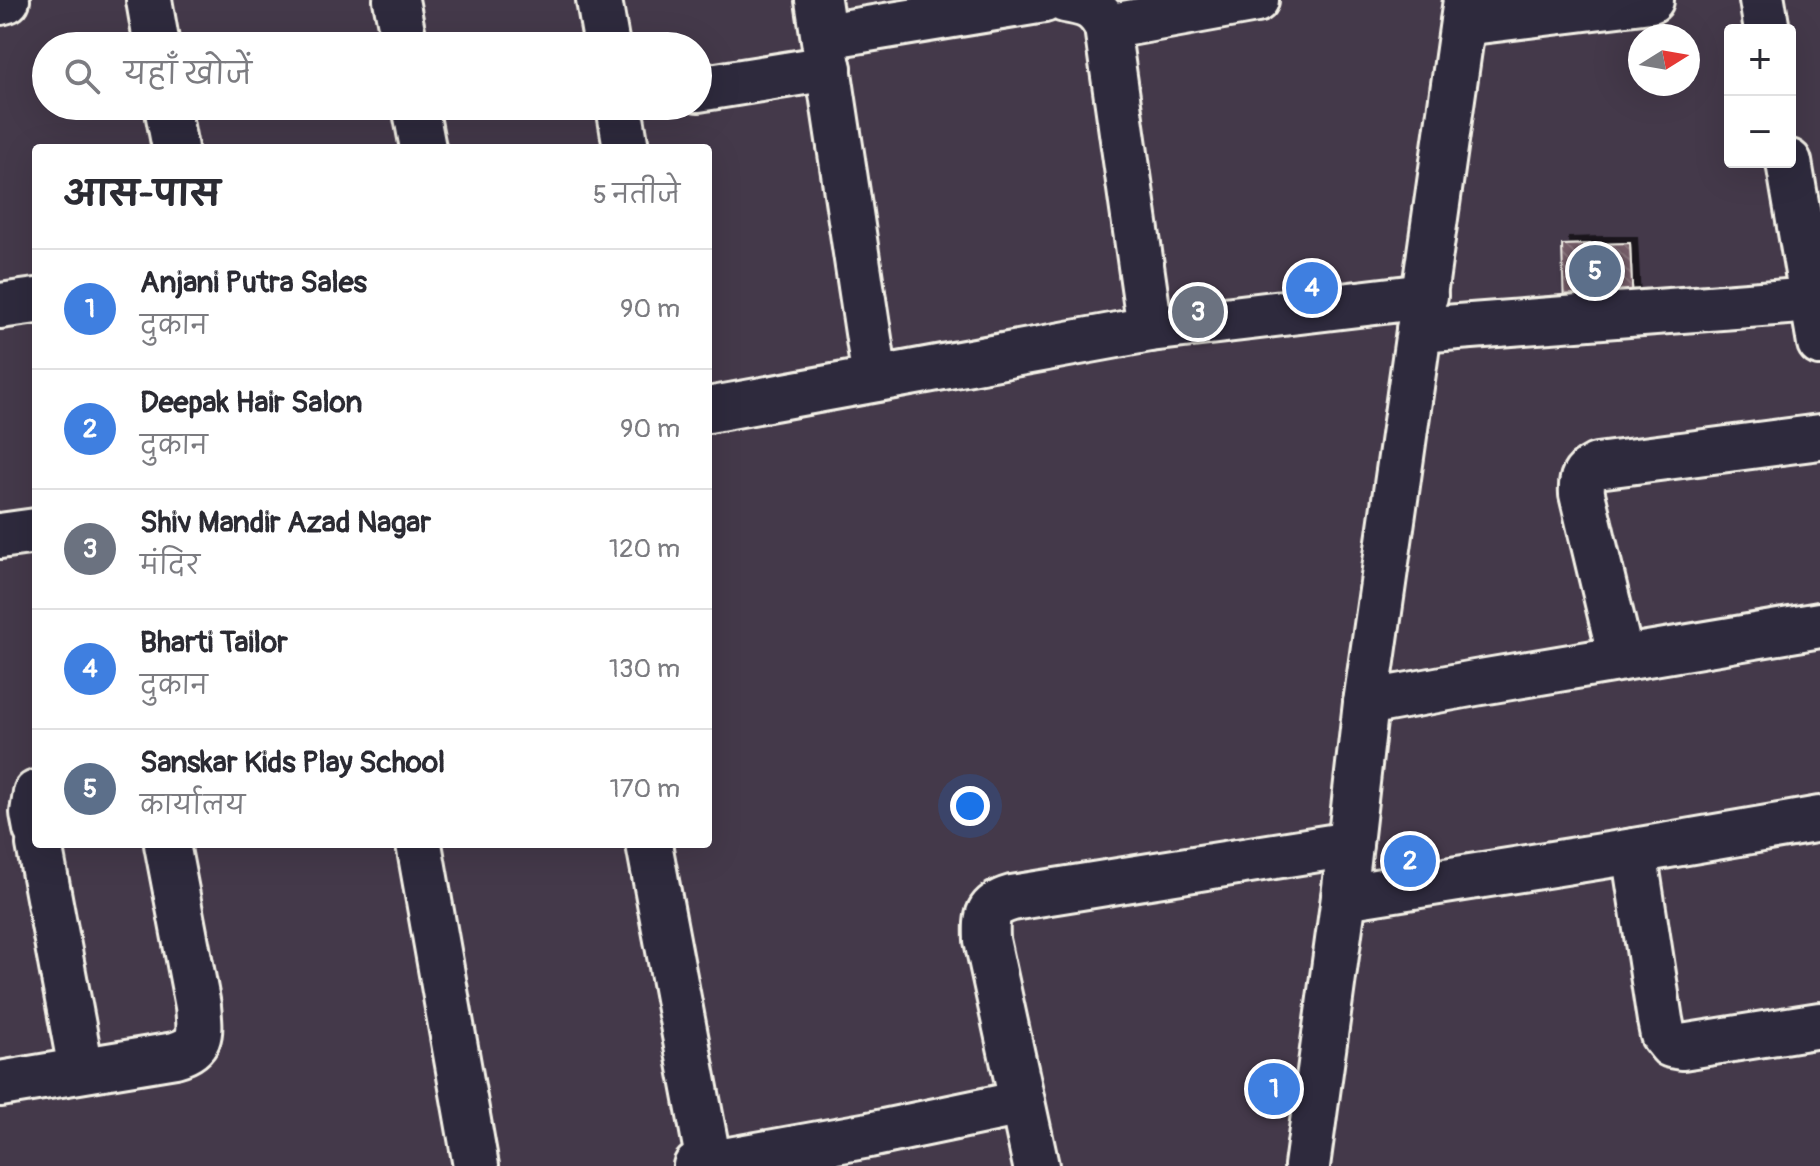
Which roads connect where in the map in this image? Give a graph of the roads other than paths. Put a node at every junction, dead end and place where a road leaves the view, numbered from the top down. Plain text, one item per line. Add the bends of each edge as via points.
1 (7, 0) edge
2 (149, 0) edge
3 (396, 0) edge
4 (599, 0) edge
5 (1044, 0) edge
6 (1065, 0) edge
7 (1256, 0) edge
8 (1651, 0) edge
9 (1762, 0) edge
10 (0, 2) edge
11 (1464, 12) edge
12 (1766, 24) edge
13 (1107, 27) junction
14 (155, 32) edge
15 (402, 32) edge
16 (605, 32) edge
17 (824, 35) edge
18 (712, 83) edge
19 (170, 120) edge
20 (418, 120) edge
21 (621, 120) edge
22 (174, 144) edge
23 (422, 144) edge
24 (625, 144) edge
25 (1790, 168) edge
26 (1813, 300) junction
27 (32, 302) edge
28 (0, 306) edge
29 (1422, 313) junction
30 (1150, 329) junction
31 (1820, 343) edge
32 (875, 379) junction
33 (712, 409) edge
34 (1820, 437) edge
35 (32, 532) edge
36 (0, 536) edge
37 (1820, 625) edge
38 (1621, 658) junction
39 (1366, 703) junction
40 (1820, 819) edge
41 (1350, 844) junction
42 (35, 848) edge
43 (168, 848) edge
44 (420, 848) edge
45 (650, 848) edge
46 (1634, 851) junction
47 (1344, 897) junction
48 (1820, 1025) edge
49 (81, 1069) junction
50 (0, 1084) edge
51 (1022, 1103) junction
52 (703, 1165) edge
53 (476, 1166) edge
54 (1036, 1166) edge
55 (1307, 1166) edge

1 - 10 street
2 - 14 street
3 - 15 street
4 - 16 street
5 - 17 street
6 - 13 street via 1086,4
7 - 13 street
8 - 11 street
9 - 12 street
11 - 29 street
13 - 30 street
17 - 18 street
17 - 32 street
19 - 22 street
20 - 23 street
21 - 24 street
25 - 26 street
26 - 29 street
26 - 31 street
27 - 28 street
29 - 30 street
29 - 39 street
30 - 32 street
32 - 33 street
34 - 38 street via 1597,466 1586,472 1582,494
35 - 36 street
37 - 38 street
38 - 39 street
39 - 41 street
40 - 46 street
41 - 47 street
41 - 51 street via 998,902 986,922 987,940
42 - 49 street
43 - 49 street via 198,1006 196,1043 175,1055
44 - 53 street
45 - 52 street
46 - 47 street
46 - 48 street via 1660,1020 1671,1045
47 - 55 street
49 - 50 street
51 - 52 street
51 - 54 street

